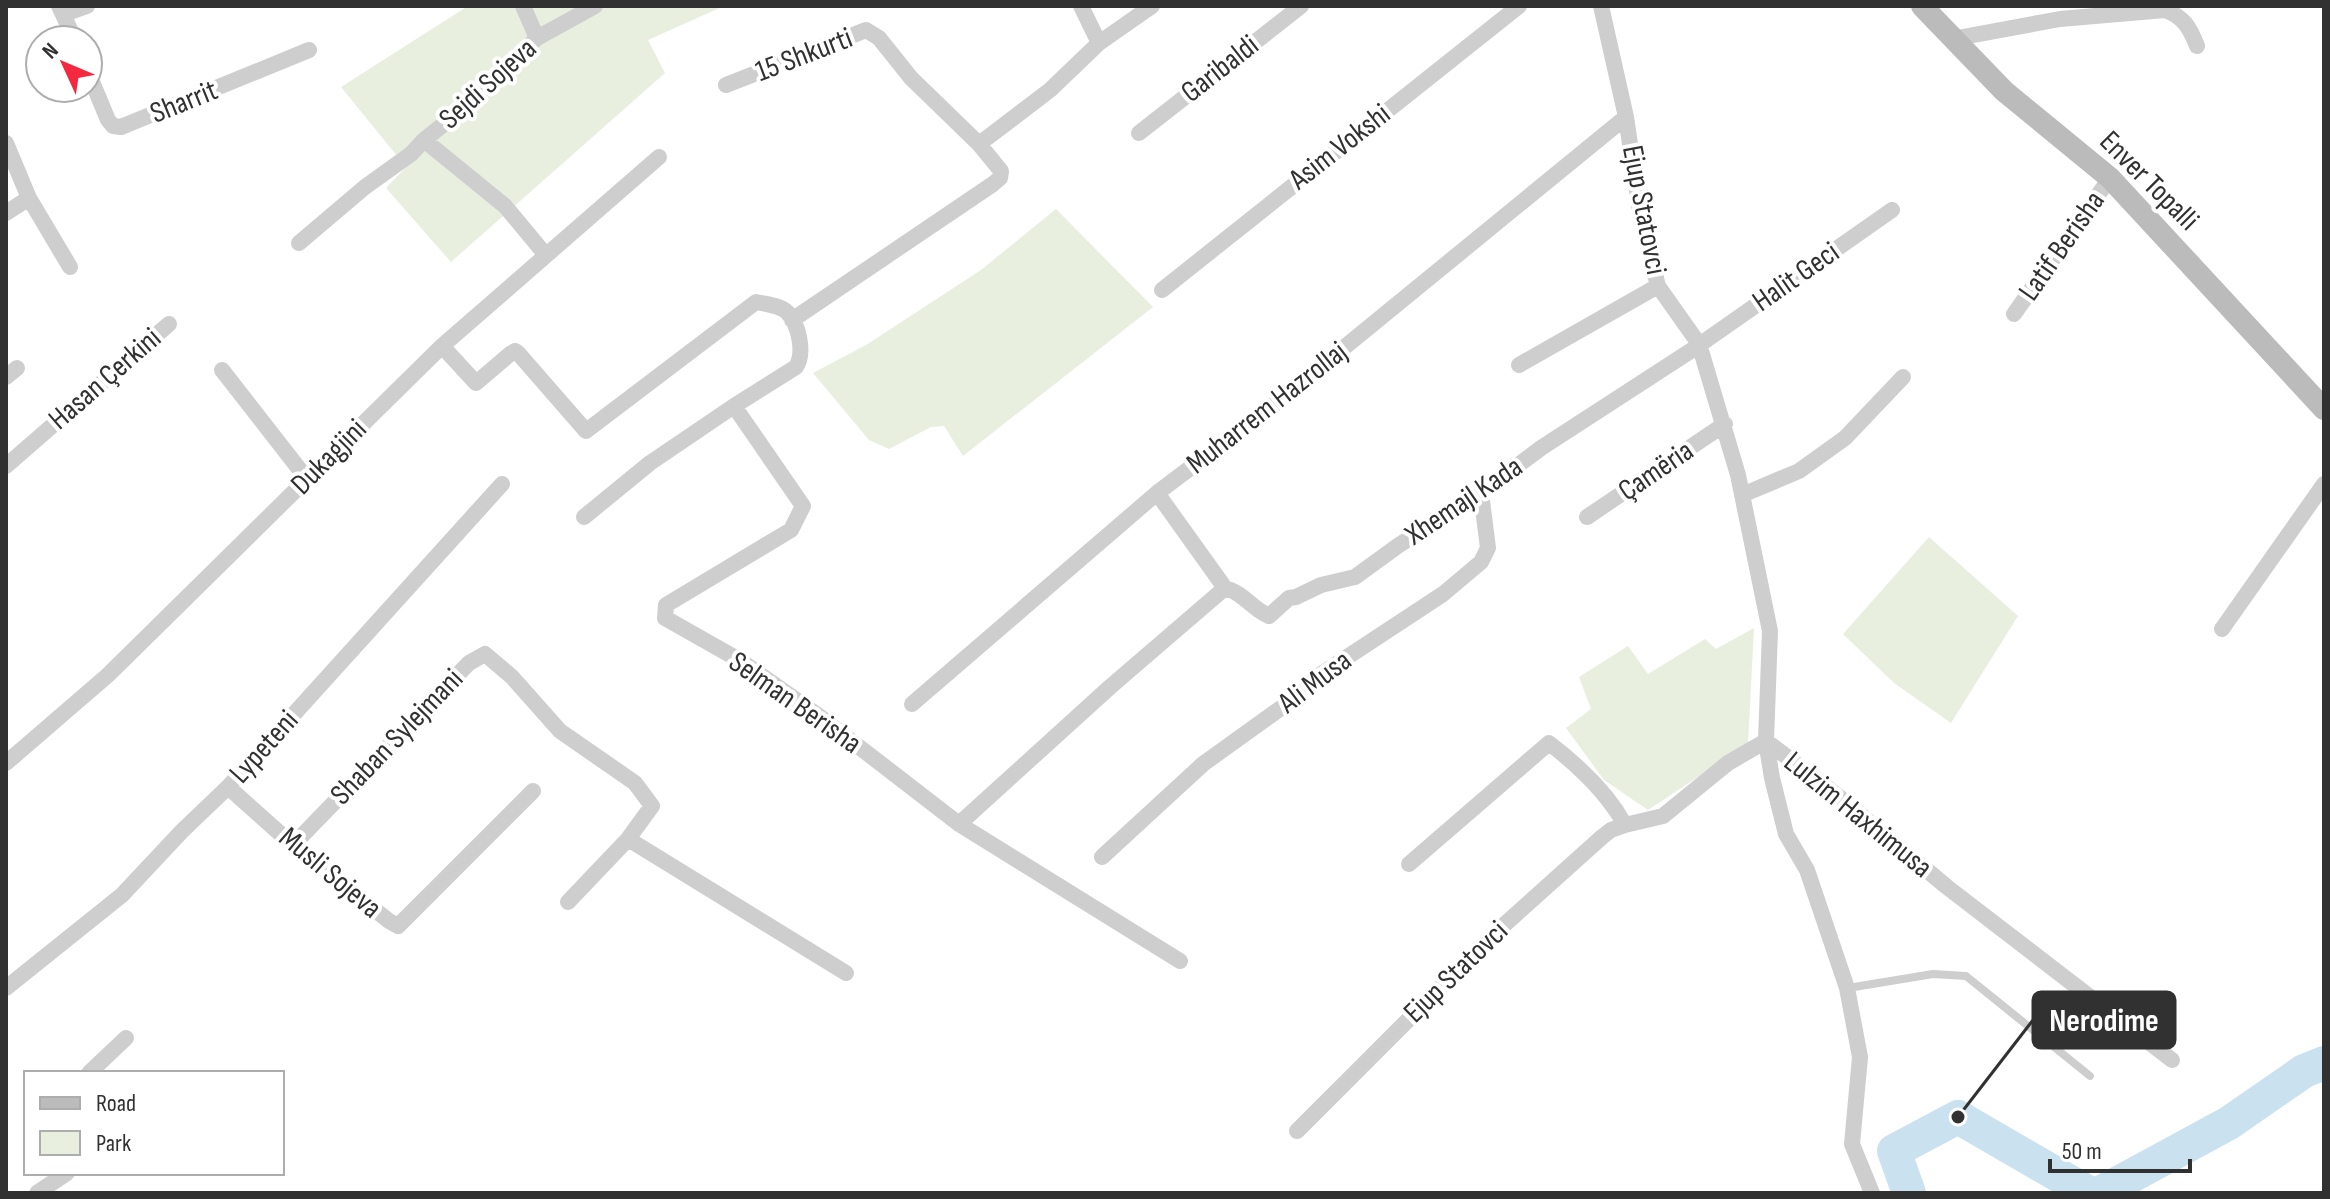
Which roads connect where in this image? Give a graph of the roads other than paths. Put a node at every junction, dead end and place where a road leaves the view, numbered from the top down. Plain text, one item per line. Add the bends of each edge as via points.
1 (87, 6) edge
2 (523, 6) edge
3 (595, 6) edge
4 (1081, 6) edge
5 (1152, 6) edge
6 (1301, 6) edge
7 (1519, 6) edge
8 (1601, 6) edge
9 (1922, 6) edge
10 (62, 10) edge
11 (537, 38) junction
12 (1952, 39) junction
13 (1099, 43) junction
14 (2197, 46) dead end
15 (309, 50) dead end
16 (726, 85) dead end
17 (101, 104) edge
18 (1626, 117) junction
19 (1139, 133) dead end
20 (424, 140) junction
21 (6, 143) edge
22 (979, 144) junction
23 (659, 157) dead end
24 (2110, 178) junction
25 (29, 198) junction
26 (1892, 210) dead end
27 (6, 213) edge
28 (299, 243) dead end
29 (545, 254) junction
30 (70, 267) dead end
31 (1658, 286) junction
32 (1162, 290) dead end
33 (2014, 314) dead end
34 (792, 320) junction
35 (169, 324) dead end
36 (1699, 344) junction
37 (442, 346) junction
38 (1519, 365) dead end
39 (222, 370) dead end
40 (1903, 377) dead end
41 (734, 406) junction
42 (2324, 409) edge
43 (1725, 424) junction
44 (6, 466) edge
45 (307, 479) junction
46 (502, 484) dead end
47 (2324, 484) edge
48 (1157, 493) junction
49 (1481, 493) junction
50 (1742, 495) junction
51 (584, 517) dead end
52 (1587, 517) dead end
53 (1225, 588) junction
54 (2222, 629) dead end
55 (912, 704) dead end
56 (1766, 741) junction
57 (6, 763) edge
58 (228, 787) junction
59 (533, 791) dead end
60 (959, 824) junction
61 (1625, 825) junction
62 (628, 839) junction
63 (293, 845) junction
64 (1102, 857) dead end
65 (1409, 864) dead end
66 (568, 902) dead end
67 (1180, 961) dead end
68 (846, 973) dead end
69 (6, 988) edge
70 (1847, 988) junction
71 (126, 1038) dead end
72 (2172, 1060) dead end
73 (91, 1071) edge
74 (2090, 1076) dead end
75 (1297, 1131) dead end
76 (64, 1175) edge
77 (37, 1193) edge
78 (1872, 1193) edge

1 - 10 street
2 - 11 street
3 - 11 street, Sejdi Sojeva
4 - 13 street
5 - 13 street
6 - 19 street, Garibaldi
7 - 32 street, Asim Vokshi
8 - 18 street, Ejup Statovci
9 - 12 main road, Enver Topalli
11 - 20 street, Sejdi Sojeva
12 - 14 street via 2060,19 2165,10 2189,26
12 - 24 main road, Enver Topalli via 2004,91
13 - 22 street via 1050,90
15 - 17 street, Sharrit via 121,127 113,126
16 - 22 street, 15 Shkurti via 866,30
18 - 31 street, Ejup Statovci via 1641,218
18 - 48 street, Muharrem Hazrollaj via 1275,404
20 - 28 street, Sejdi Sojeva
20 - 29 street, Sejdi Sojeva via 505,206
21 - 25 street
22 - 34 street, 15 Shkurti via 1001,171 1000,178
23 - 29 street, Dukagjini
24 - 33 street, Latif Berisha
24 - 42 main road, Enver Topalli
25 - 27 street
25 - 30 street
26 - 36 street, Halit Geci
29 - 37 street, Dukagjini
31 - 36 street, Ejup Statovci
31 - 38 street
34 - 37 street via 786,310 756,302 586,431 515,351 476,383
34 - 41 street via 802,351 796,367
35 - 44 street, Hasan Çerkini
36 - 43 street, Ejup Statovci
36 - 49 street, Xhemajl Kada
37 - 45 street, Dukagjini
39 - 45 street
40 - 50 street via 1845,438 1799,471
41 - 51 street via 650,463
41 - 60 street, Selman Berisha via 803,506 791,530 666,605 665,618 741,661
43 - 50 street, Ejup Statovci
43 - 52 street, Çamëria
45 - 57 street, Dukagjini via 108,675
46 - 58 street, Lypeteni
47 - 54 street
48 - 53 street, Xhemajl Kada
48 - 55 street, Muharrem Hazrollaj
49 - 53 street, Xhemajl Kada via 1355,577 1289,598 1269,616 1238,591
49 - 64 street, Ali Musa via 1488,548 1481,562 1203,764
50 - 56 street, Ejup Statovci via 1770,631
53 - 60 street
56 - 61 street, Ejup Statovci via 1728,763 1663,816
56 - 70 street, Lulzim Haxhimusa via 1786,834 1807,870
56 - 72 street, Lulzim Haxhimusa
58 - 63 street, Musli Sojeva
58 - 69 street, Lypeteni via 122,895
59 - 63 street, Musli Sojeva via 398,926
60 - 67 street, Selman Berisha
61 - 65 street via 1577,764 1549,743
61 - 75 street, Ejup Statovci via 1602,837 1554,878
62 - 63 street, Shaban Sylejmani via 652,806 648,799 635,783 560,731 485,654 469,663
62 - 66 street, Shaban Sylejmani
62 - 68 street
70 - 74 lane via 1933,974 1966,976
70 - 78 street, Lulzim Haxhimusa via 1860,1057 1852,1144
71 - 73 street
76 - 77 street

